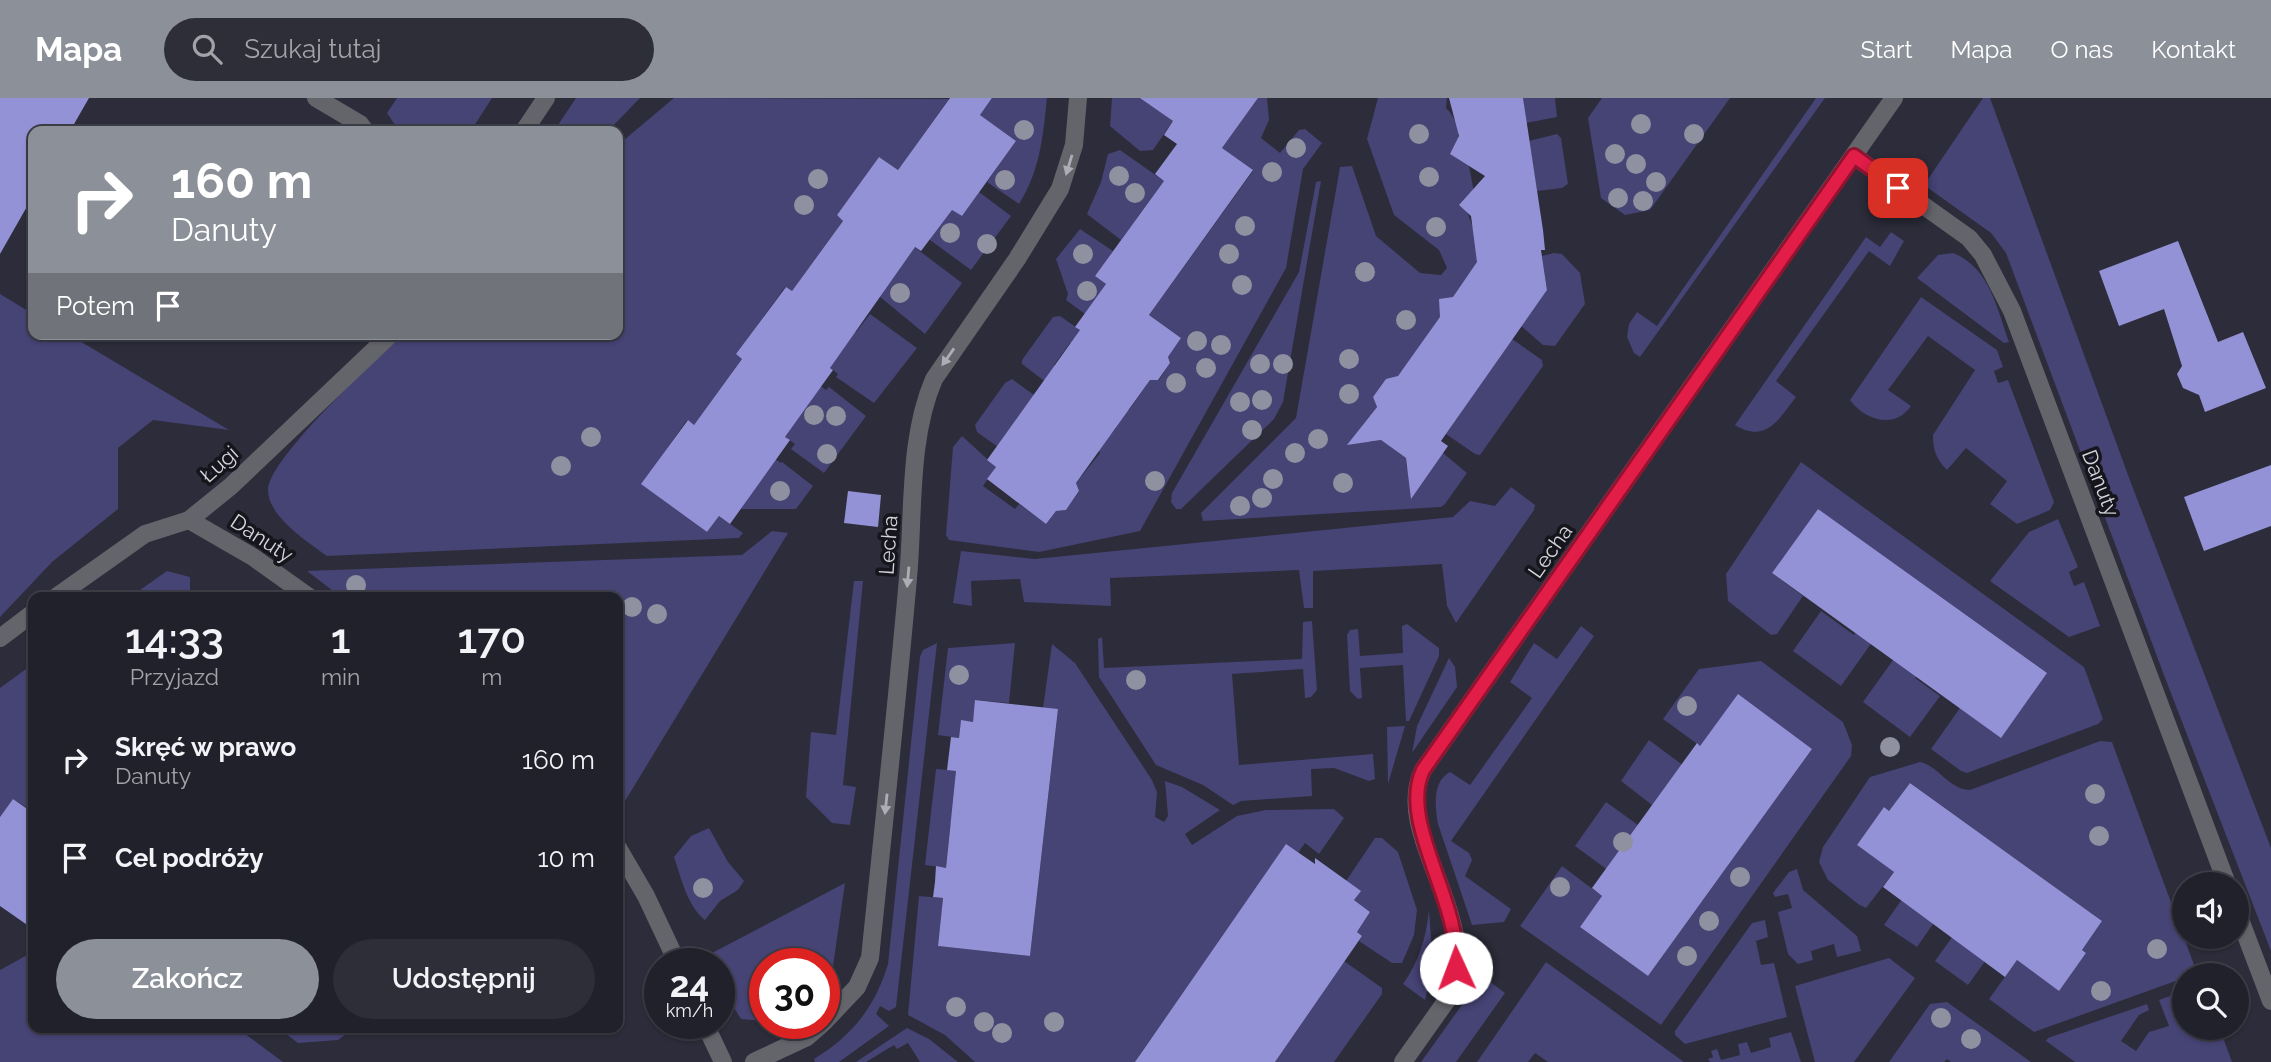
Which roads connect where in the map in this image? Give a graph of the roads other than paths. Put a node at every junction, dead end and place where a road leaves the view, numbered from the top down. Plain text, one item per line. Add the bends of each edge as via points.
1 (316, 98) edge
2 (546, 98) edge
3 (1078, 98) edge
4 (1894, 98) edge
5 (361, 126) edge
6 (527, 126) edge
7 (1854, 156) junction
8 (385, 340) edge
9 (189, 520) junction
10 (63, 592) edge
11 (302, 592) edge
12 (28, 617) edge
13 (0, 638) edge
14 (623, 857) edge
15 (2222, 872) edge
16 (2249, 943) edge
17 (670, 948) edge
18 (2271, 1001) edge
19 (840, 1005) edge
20 (712, 1039) edge
21 (803, 1039) edge
22 (723, 1062) edge
23 (754, 1062) edge
24 (1403, 1062) edge

1 - 5 street
2 - 6 street
3 -> 19 street, Lecha via 1074,145 1060,189 925,398 870,958 857,987
4 - 7 street, Lecha
7 - 15 street, Danuty via 1969,238 1983,254 2012,311
7 - 24 street, Lecha via 1417,782 1416,809 1451,912 1458,951 1449,996
8 - 9 street, Ługi
9 - 10 street, Ługi via 145,534
9 - 11 street, Danuty
12 - 13 street
14 - 17 street
16 - 18 street
20 - 22 street
21 - 23 street, Lecha

